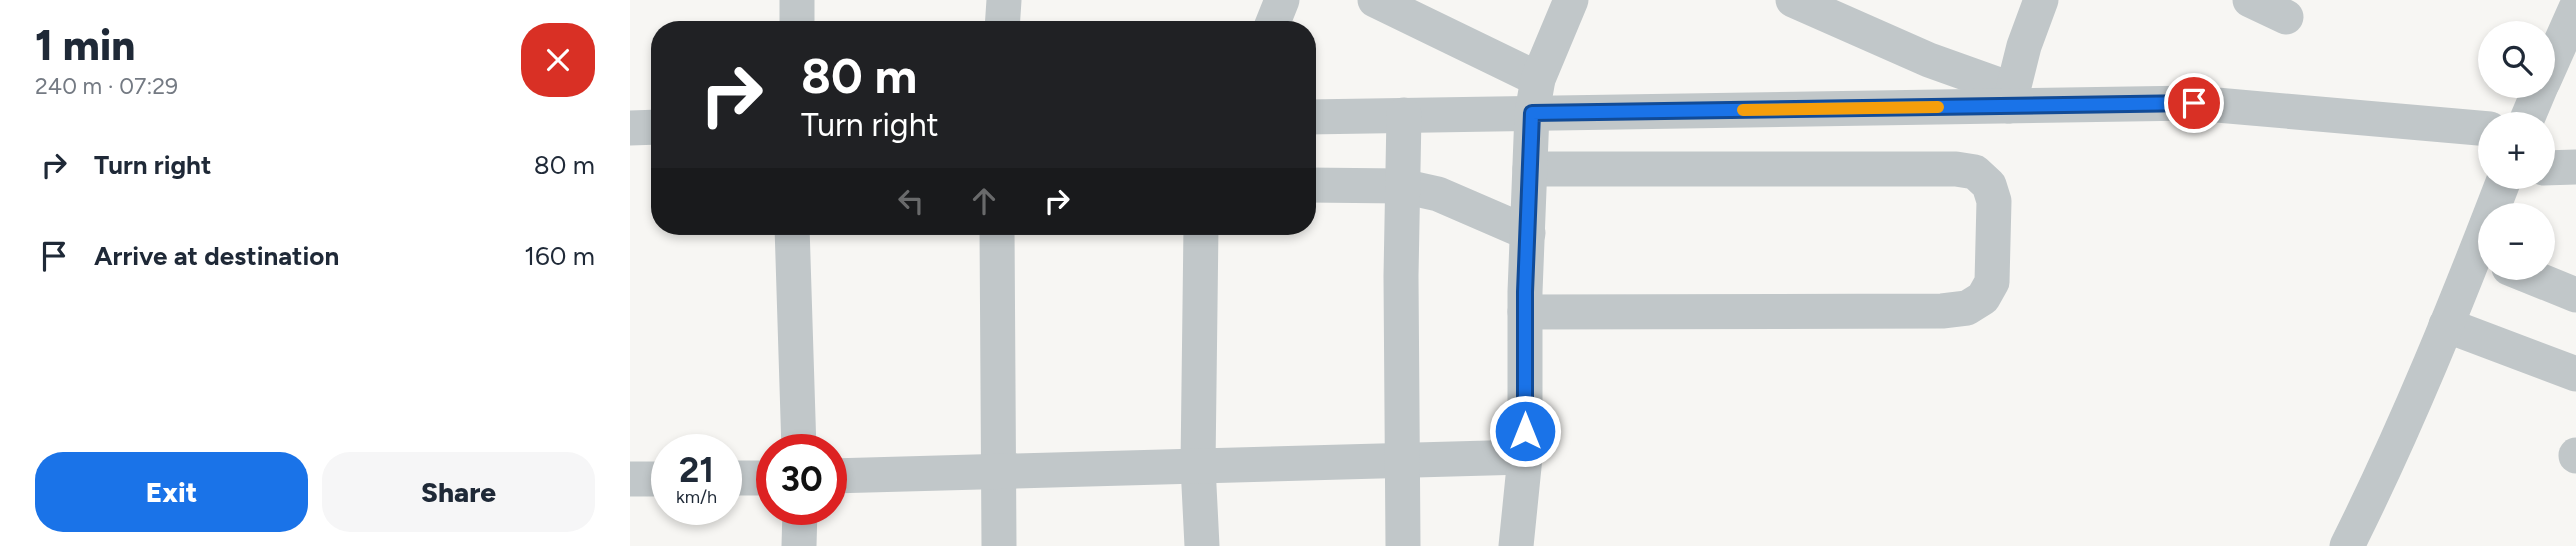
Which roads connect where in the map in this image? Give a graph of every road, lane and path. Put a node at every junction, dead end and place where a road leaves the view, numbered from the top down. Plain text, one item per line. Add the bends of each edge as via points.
1 (797, 0) edge
2 (1004, 0) edge
3 (1283, 0) edge
4 (1375, 0) edge
5 (1572, 0) edge
6 (1793, 0) edge
7 (2041, 0) edge
8 (2250, 0) edge
9 (2576, 8) edge
10 (2286, 17) dead end
11 (797, 21) edge
12 (1003, 21) edge
13 (1274, 21) edge
14 (2555, 55) edge
15 (1538, 79) junction
16 (2011, 98) junction
17 (1532, 113) junction
18 (1404, 115) junction
19 (1316, 117) edge
20 (651, 127) edge
21 (630, 128) edge
22 (2478, 128) edge
23 (2576, 167) edge
24 (2555, 168) edge
25 (1530, 169) junction
26 (1316, 185) edge
27 (1402, 186) junction
28 (1528, 233) junction
29 (792, 235) edge
30 (997, 235) edge
31 (1200, 235) edge
32 (2478, 266) edge
33 (2539, 280) edge
34 (2576, 295) edge
35 (1525, 312) junction
36 (2446, 325) junction
37 (2576, 374) edge
38 (798, 434) edge
39 (1525, 457) junction
40 (1404, 460) junction
41 (1198, 466) junction
42 (998, 471) junction
43 (847, 476) edge
44 (651, 478) edge
45 (630, 479) edge
46 (800, 525) edge
47 (799, 546) edge
48 (999, 546) edge
49 (1202, 546) edge
50 (1404, 546) edge
51 (1516, 546) edge
52 (2347, 546) edge

1 - 11 street
2 - 12 street
3 - 13 street
4 - 15 street
5 - 15 street
6 - 16 street
7 - 16 street
8 - 10 street
9 - 14 street
15 - 17 street
16 - 17 street
16 - 22 street via 2194,103
17 - 18 street
17 - 25 street
18 - 19 street
18 - 27 street
20 - 21 street
23 - 24 street
25 - 28 street
25 - 35 street via 1975,172 1989,185 1994,201 1992,282 1983,298 1967,308 1942,311
26 - 27 street
27 - 28 street via 1438,194
27 - 40 street
28 - 35 street
29 - 38 street
30 - 42 street
31 - 41 street
32 - 36 street
33 - 34 street
35 - 39 street
36 - 37 street
36 - 52 street via 2386,468
39 - 40 street
39 - 51 street
40 - 41 street
40 - 50 street
41 - 42 street
41 - 49 street
42 - 43 street
42 - 48 street
44 - 45 street
46 - 47 street

